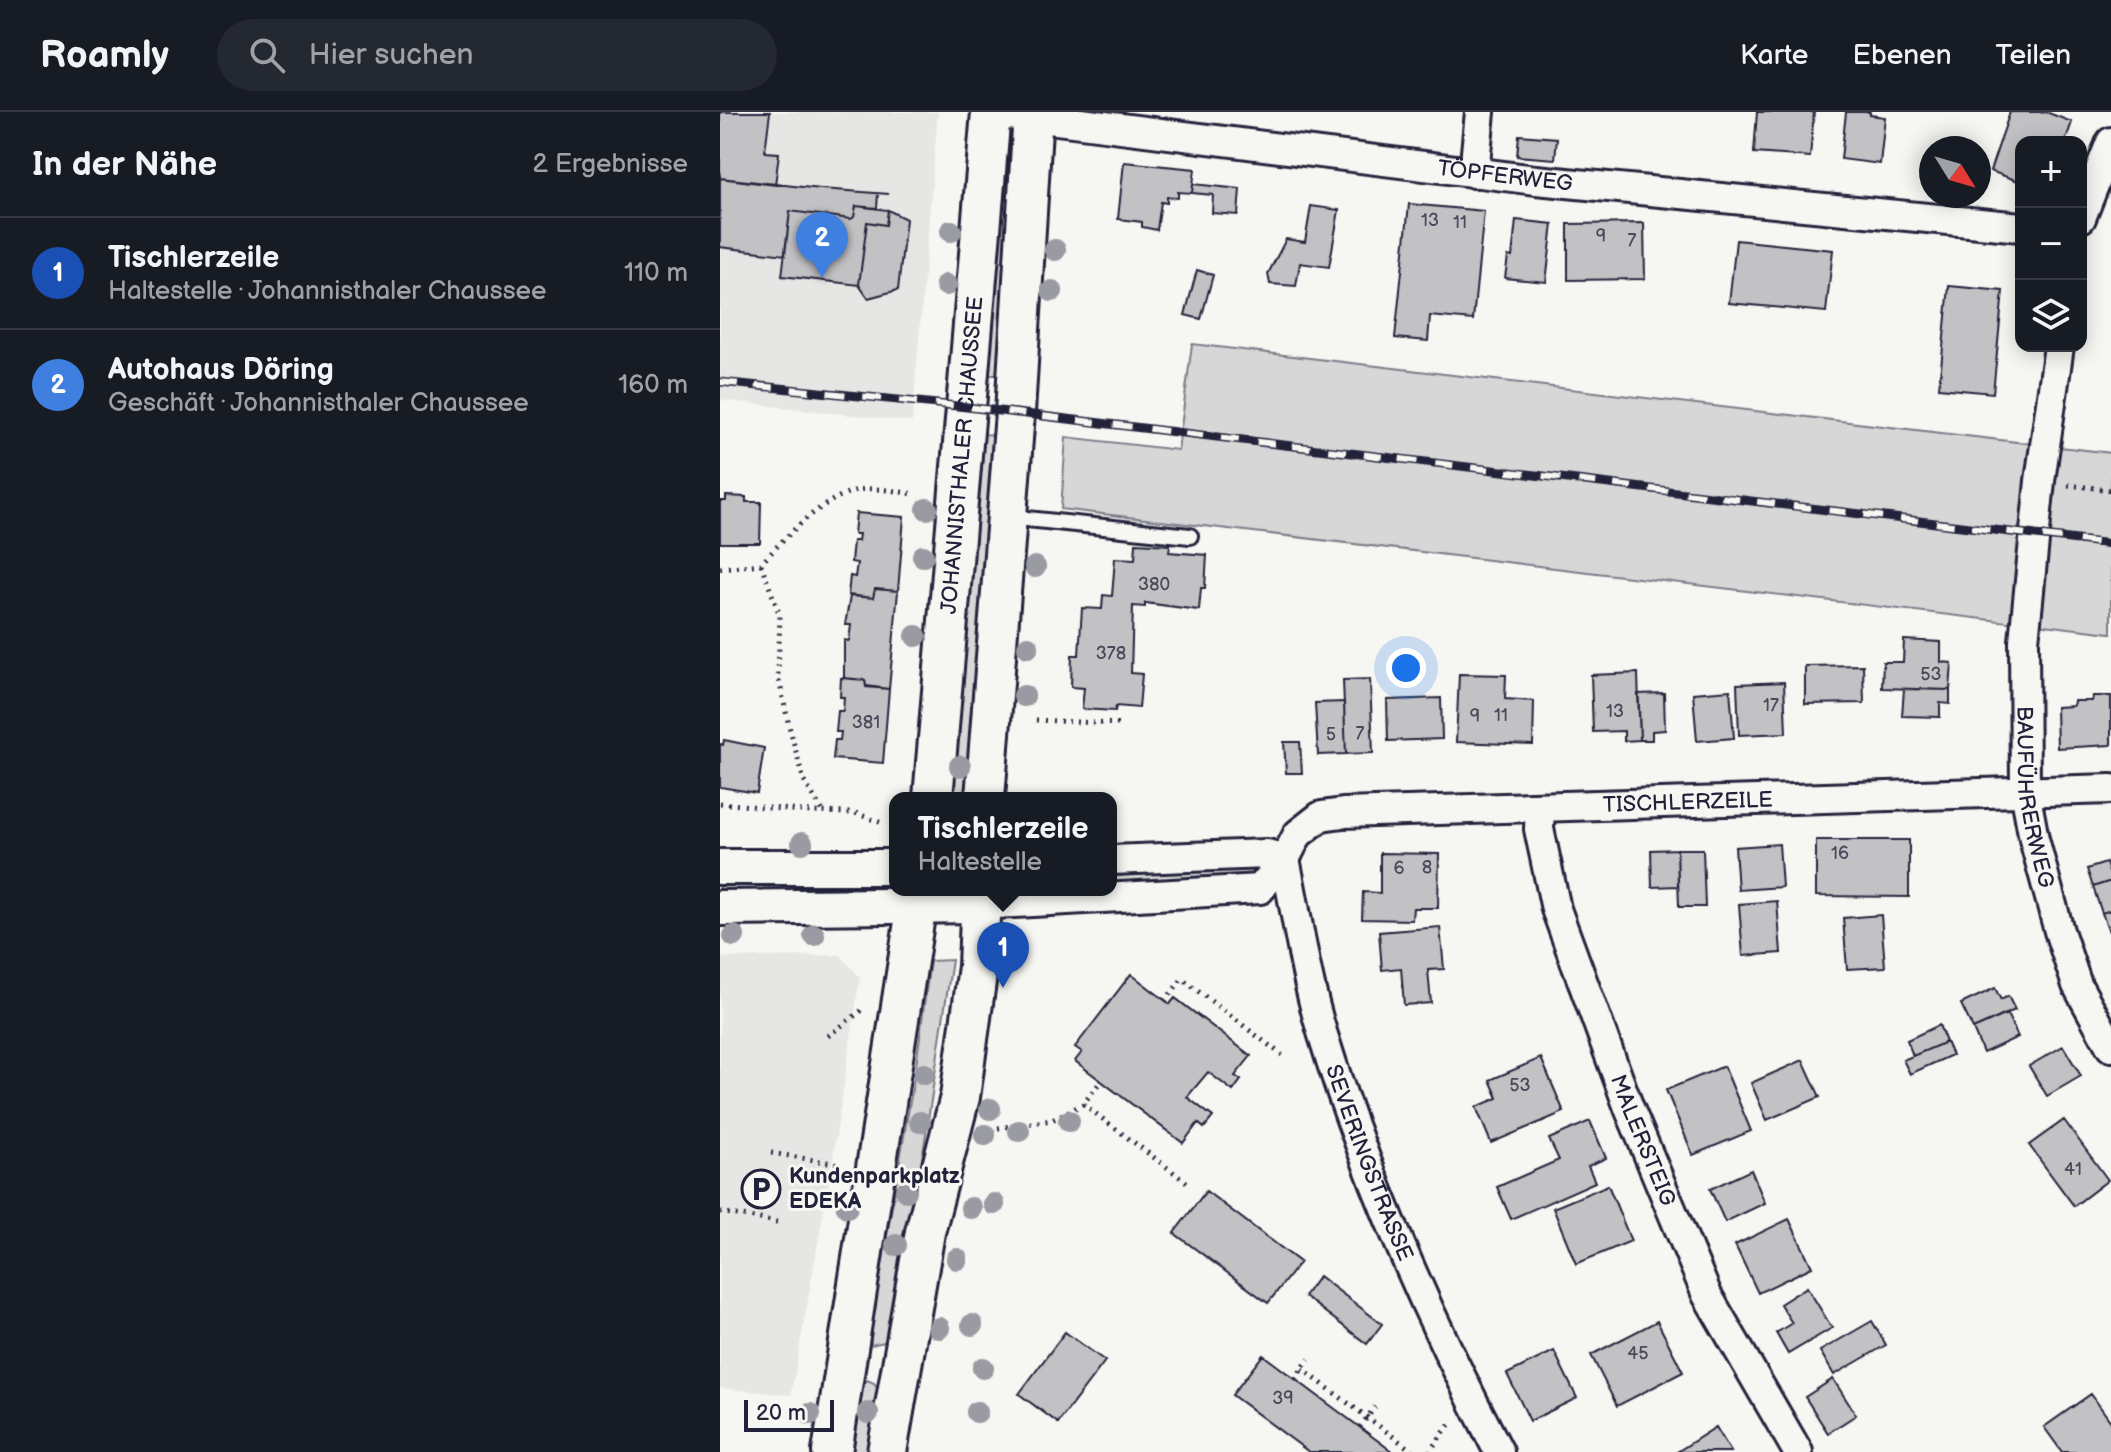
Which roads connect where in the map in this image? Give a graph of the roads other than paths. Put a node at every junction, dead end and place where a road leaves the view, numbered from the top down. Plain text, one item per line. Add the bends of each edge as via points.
1 (1480, 112) edge
2 (991, 113) edge
3 (1033, 114) edge
4 (2111, 142) edge
5 (1474, 173) junction
6 (2085, 208) edge
7 (2015, 226) edge
8 (2058, 352) edge
9 (1007, 517) junction
10 (1190, 536) dead end
11 (2111, 789) edge
12 (2025, 791) junction
13 (934, 792) edge
14 (985, 792) edge
15 (1540, 808) junction
16 (1285, 859) junction
17 (1117, 860) edge
18 (720, 867) edge
19 (889, 867) edge
20 (1117, 894) edge
21 (1043, 896) edge
22 (918, 898) edge
23 (981, 898) edge
24 (720, 908) edge
25 (2111, 1047) edge
26 (846, 1353) junction
27 (902, 1361) junction
28 (832, 1452) edge
29 (887, 1452) edge
30 (1499, 1452) edge
31 (1798, 1452) edge

1 - 5 street
2 - 3 street, TÖPFERWEG
2 - 13 main road, JOHANNISTHALER CHAUSSEE
3 - 5 street, TÖPFERWEG
3 - 9 main road, JOHANNISTHALER CHAUSSEE
4 - 6 street
5 - 7 street, TÖPFERWEG
8 - 12 street, BAUFÜHRERWEG via 2024,641
9 - 10 lane
9 - 14 main road, JOHANNISTHALER CHAUSSEE
11 - 12 street, TISCHLERZEILE
12 - 15 street, TISCHLERZEILE
12 - 25 street, BAUFÜHRERWEG via 2063,944 2077,985
15 - 16 street, TISCHLERZEILE via 1321,816 1298,834
15 - 31 street, MALERSTEIG via 1539,829 1556,909 1629,1108 1707,1295
16 - 17 street via 1267,854
16 - 20 street, TISCHLERZEILE via 1260,889
16 - 30 street, SEVERINGSTRASSE via 1322,1030 1381,1198
18 - 19 street
21 - 23 street, TISCHLERZEILE
22 - 23 street
22 - 24 street
22 - 26 main road
23 - 27 main road via 978,967 960,1097 925,1232
26 - 27 main road
26 - 28 main road
27 - 29 main road

